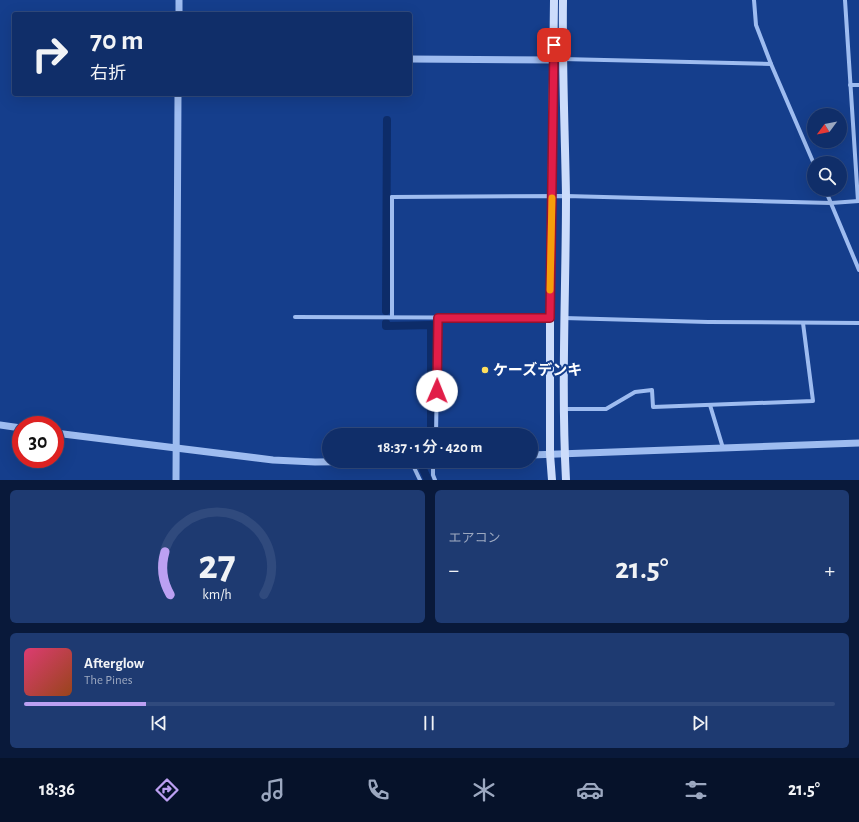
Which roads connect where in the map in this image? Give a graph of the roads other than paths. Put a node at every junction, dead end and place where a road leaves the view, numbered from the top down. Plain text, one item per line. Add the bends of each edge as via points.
1 (179, 0) edge
2 (554, 0) edge
3 (563, 0) edge
4 (754, 0) edge
5 (845, 0) edge
6 (179, 12) edge
7 (412, 59) edge
8 (558, 60) junction
9 (771, 64) junction
10 (850, 85) junction
11 (859, 85) edge
12 (178, 96) edge
13 (811, 156) edge
14 (552, 196) junction
15 (566, 196) junction
16 (828, 196) edge
17 (859, 201) edge
18 (831, 204) junction
19 (859, 270) edge
20 (295, 317) dead end
21 (392, 317) junction
22 (438, 318) junction
23 (550, 318) junction
24 (563, 318) junction
25 (803, 323) junction
26 (859, 323) edge
27 (710, 405) junction
28 (562, 409) junction
29 (0, 425) edge
30 (12, 427) edge
31 (436, 428) edge
32 (64, 434) edge
33 (859, 443) edge
34 (177, 448) junction
35 (723, 448) junction
36 (564, 453) junction
37 (550, 454) junction
38 (538, 455) edge
39 (322, 462) edge
40 (414, 468) edge
41 (434, 468) edge
42 (176, 480) edge
43 (420, 480) edge
44 (435, 480) edge
45 (552, 480) edge
46 (566, 480) edge

1 - 6 street
2 - 8 main road
3 - 8 main road
4 - 9 street via 756,25
5 - 10 street
7 - 8 street
8 - 9 street
8 - 14 main road
8 - 15 main road
9 - 13 street
10 - 11 street
10 - 17 street
12 - 34 street
14 - 15 street
14 - 21 street via 392,197
14 - 23 main road
15 - 18 street
15 - 24 main road
16 - 18 street
17 - 18 street
18 - 19 street
20 - 21 street
21 - 22 street
22 - 23 street
22 - 31 street
23 - 37 main road
24 - 25 street
24 - 28 main road
25 - 26 street
25 - 27 street via 813,401
27 - 28 street via 653,407 652,390 635,392 606,409
27 - 35 street
28 - 36 main road
29 - 30 street
32 - 34 street
33 - 35 street
34 - 39 street via 273,460
34 - 42 street
35 - 36 street
36 - 37 street
36 - 46 main road
37 - 38 street
37 - 45 main road
40 - 43 street
41 - 44 street

